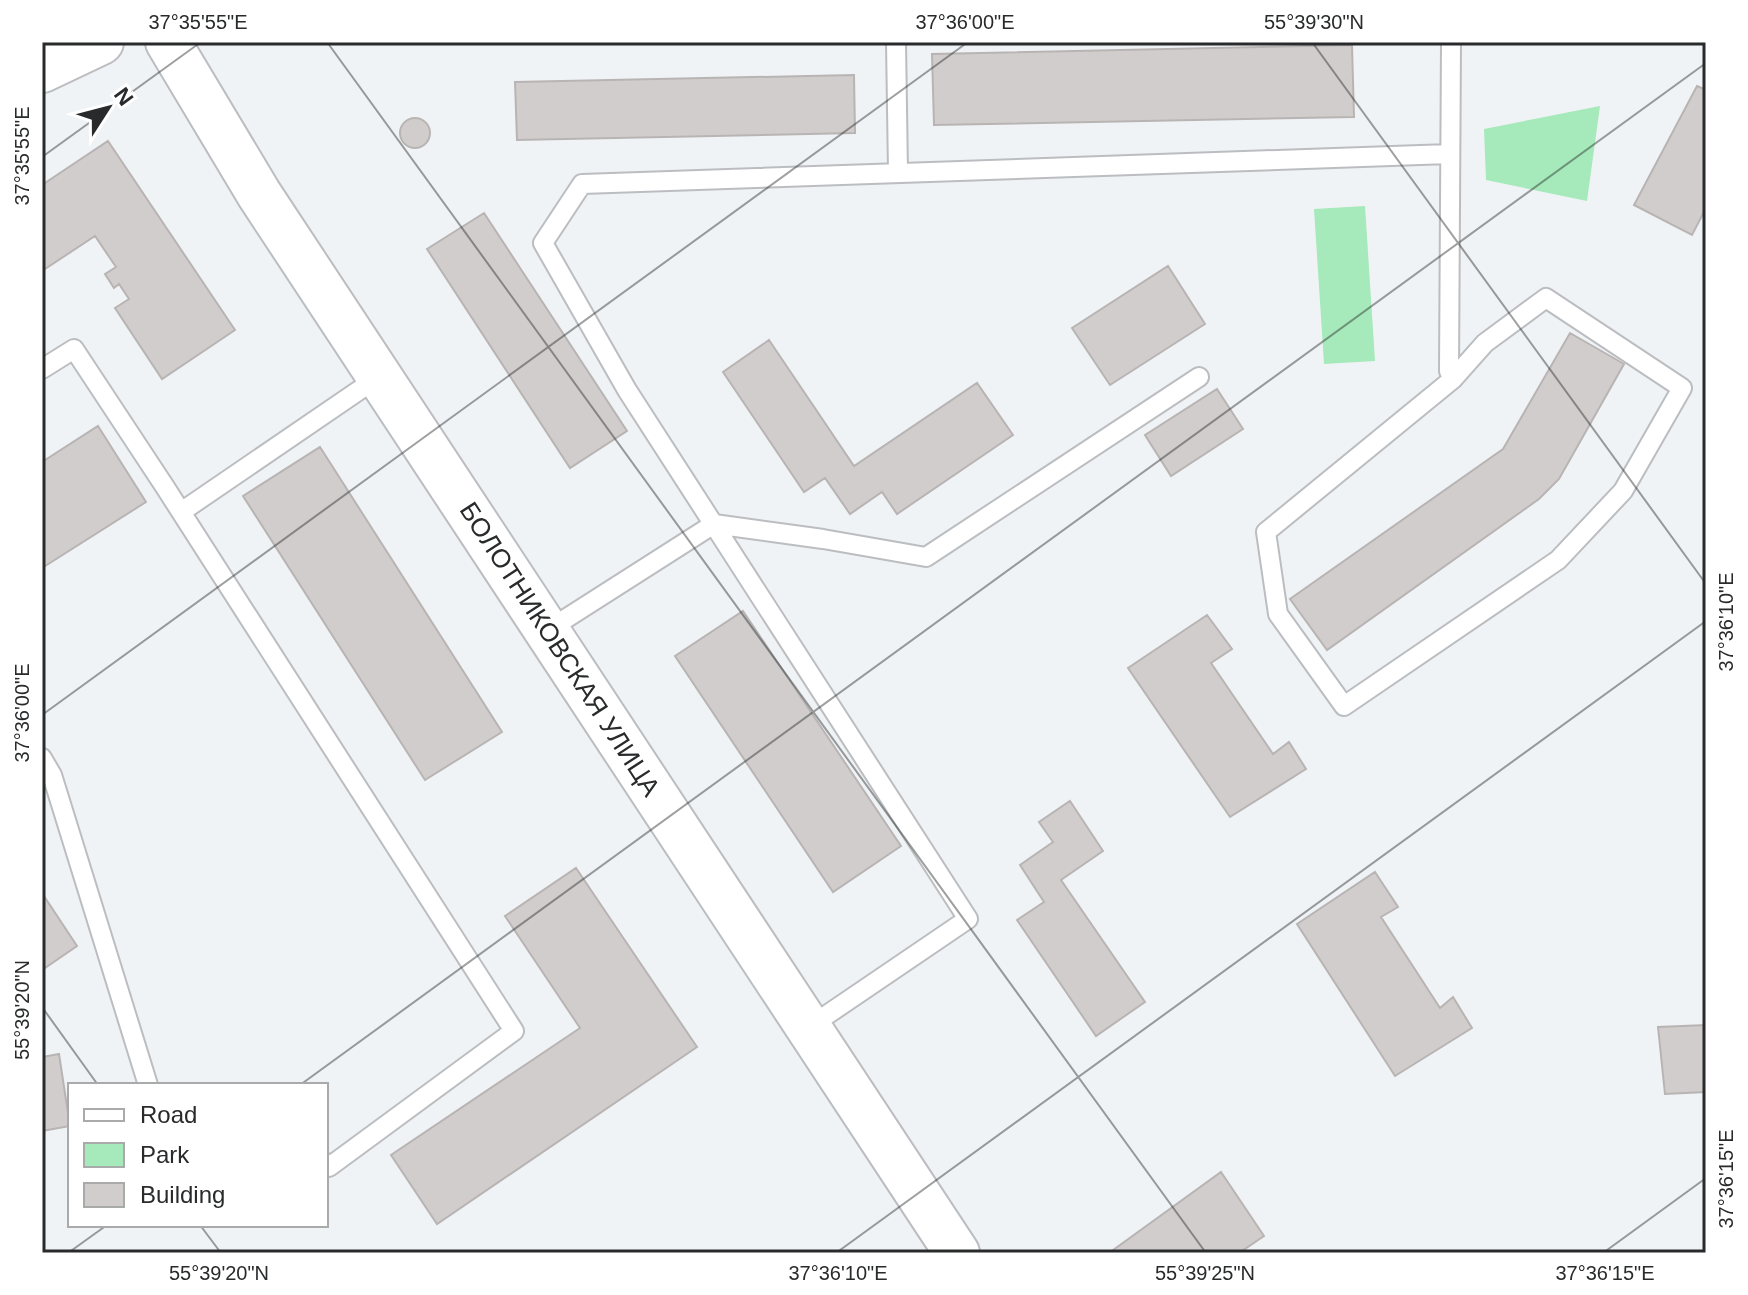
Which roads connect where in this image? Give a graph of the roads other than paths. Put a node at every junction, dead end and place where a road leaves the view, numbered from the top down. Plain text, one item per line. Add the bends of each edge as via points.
1 (101, 42) edge
2 (168, 42) edge
3 (896, 42) edge
4 (1451, 42) edge
5 (42, 70) edge
6 (1449, 154) junction
7 (898, 173) junction
8 (42, 369) edge
9 (380, 376) junction
10 (1199, 377) dead end
11 (1453, 379) junction
12 (181, 512) junction
13 (714, 524) junction
14 (548, 630) junction
15 (42, 758) edge
16 (809, 1027) junction
17 (147, 1083) edge
18 (328, 1166) edge
19 (957, 1253) edge

1 - 5 street
2 - 9 street, БОЛОТНИКОВСКАЯ УЛИЦА via 259,194
3 - 7 lane
4 - 6 lane
6 - 7 lane
6 - 11 lane
7 - 13 lane via 582,184 543,243 627,390
8 - 12 lane via 74,349
9 - 12 lane
9 - 14 street, БОЛОТНИКОВСКАЯ УЛИЦА
10 - 13 lane via 926,557
11 - 11 lane via 1485,343 1546,298 1682,388 1623,491 1558,560 1344,706 1278,614 1266,532
12 - 18 lane via 514,1031
13 - 14 lane
13 - 16 lane via 968,919
14 - 16 street, БОЛОТНИКОВСКАЯ УЛИЦА
15 - 17 lane via 52,775
16 - 19 street, БОЛОТНИКОВСКАЯ УЛИЦА

